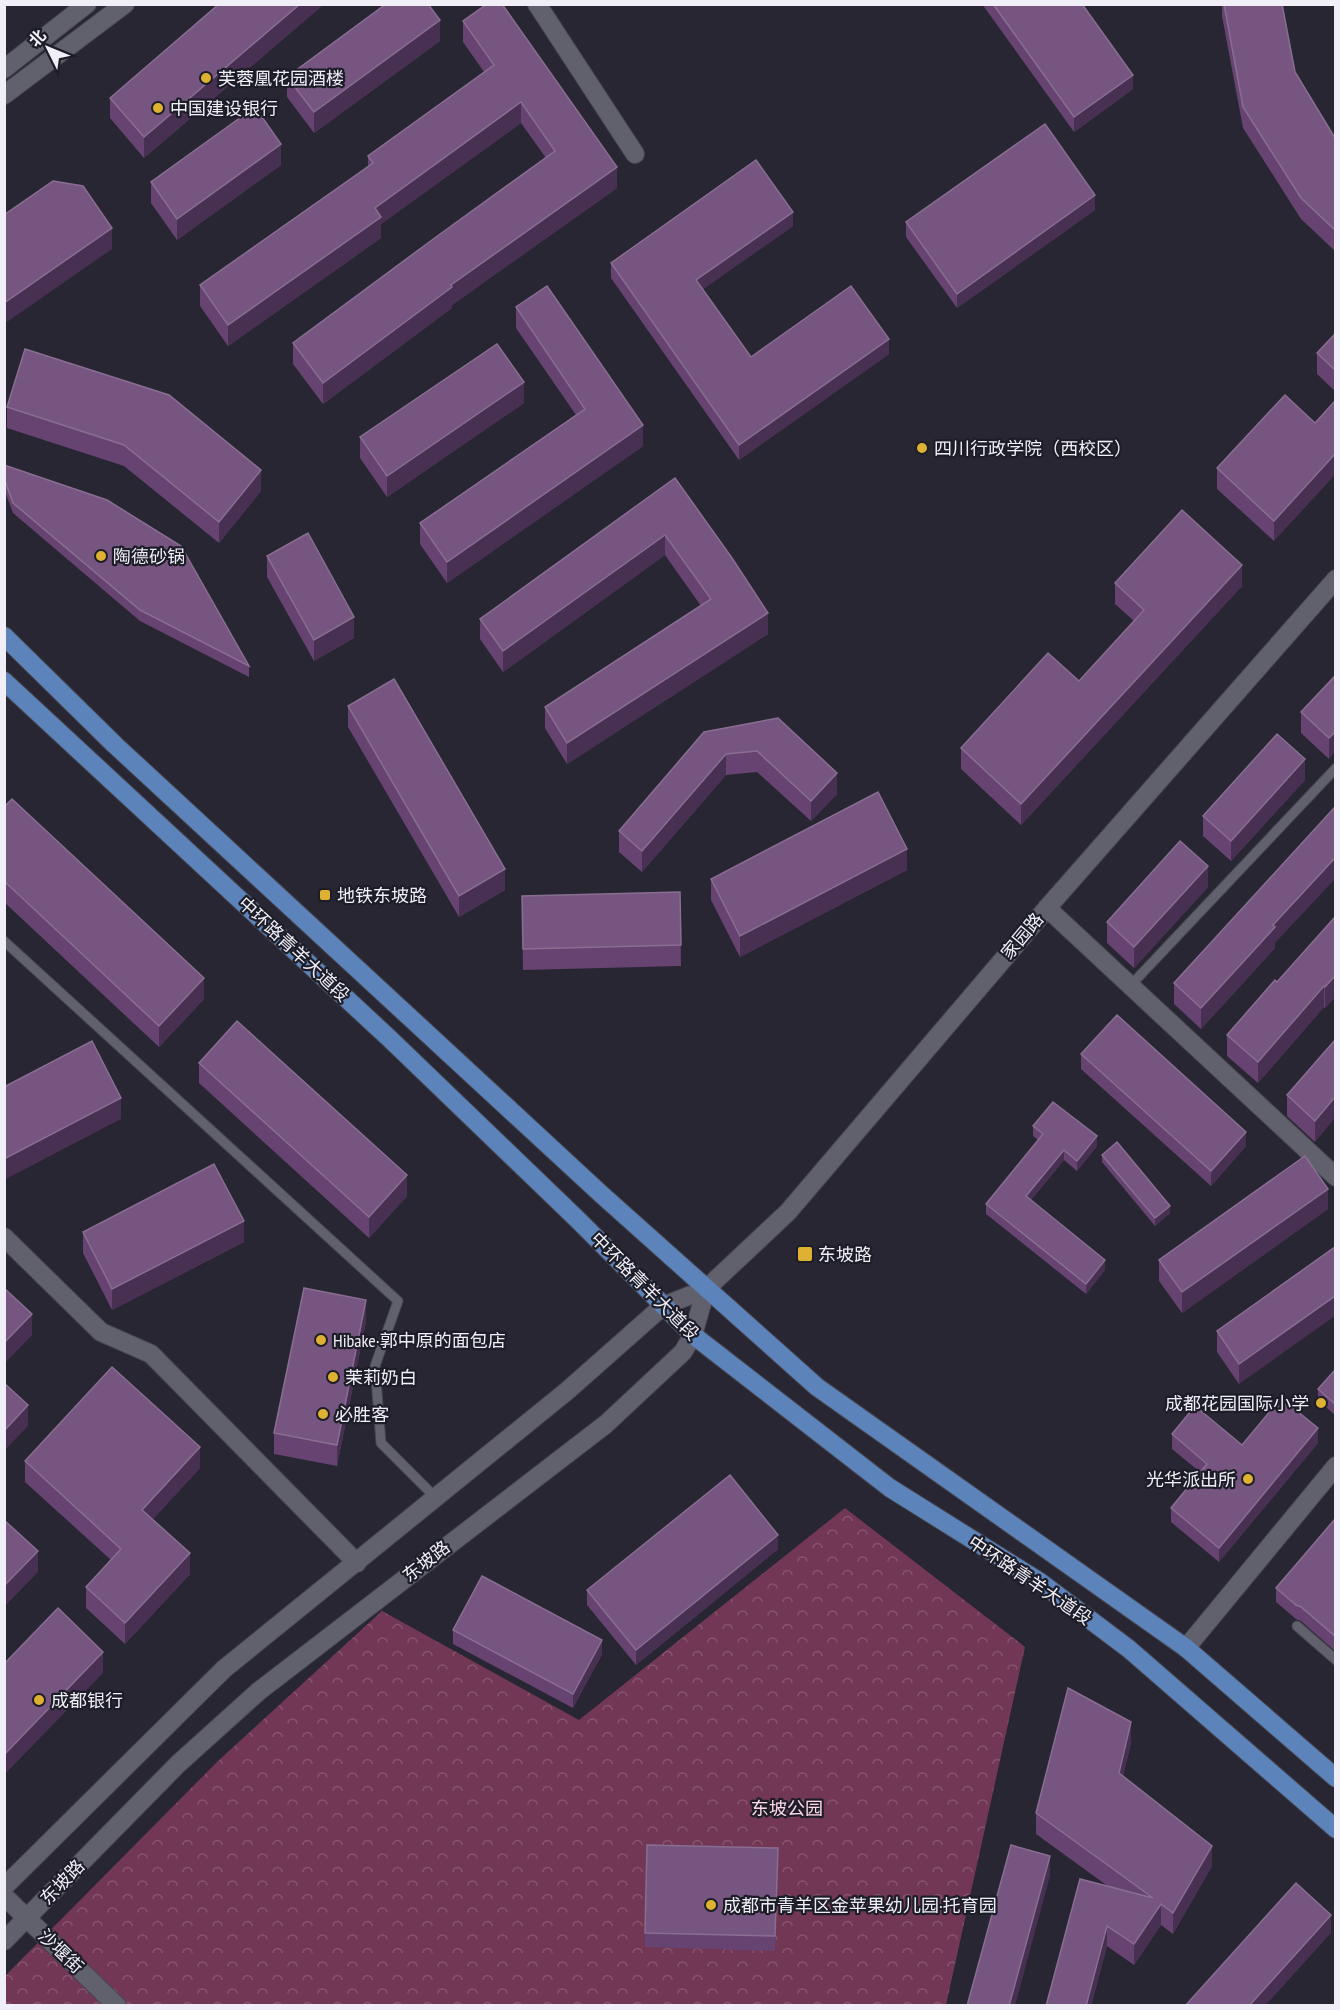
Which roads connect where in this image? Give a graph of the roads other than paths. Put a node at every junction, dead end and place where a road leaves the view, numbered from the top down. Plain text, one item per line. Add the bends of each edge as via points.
1 (87, 4) edge
2 (124, 4) edge
3 (537, 4) edge
4 (4, 69) edge
5 (4, 95) edge
6 (635, 154) dead end
7 (1335, 579) edge
8 (4, 636) edge
9 (9, 690) edge
10 (1335, 768) edge
11 (1047, 908) junction
12 (4, 941) edge
13 (1130, 986) junction
14 (1335, 1177) edge
15 (4, 1237) edge
16 (706, 1289) junction
17 (663, 1306) junction
18 (693, 1335) junction
19 (1335, 1466) edge
20 (435, 1497) junction
21 (357, 1563) junction
22 (1297, 1626) edge
23 (1186, 1647) junction
24 (1335, 1660) edge
25 (1335, 1778) edge
26 (1335, 1829) edge
27 (4, 1887) edge
28 (4, 1896) edge
29 (27, 1918) junction
30 (4, 1941) edge
31 (117, 2006) edge

1 - 4 street
2 - 5 street
3 - 6 street
7 - 11 street, 家园路
8 - 16 main road, 中环路青羊大道段 via 115,745
9 - 17 main road, 中环路青羊大道段 via 390,1039
10 - 13 lane
11 - 13 street
11 - 16 street, 家园路 via 788,1212
12 - 20 lane via 398,1301 375,1366 381,1443
13 - 14 street
15 - 21 street via 101,1332 151,1354
16 - 17 street, 东坡路
16 - 18 street, 东坡路
16 - 23 main road, 中环路青羊大道段 via 817,1387
17 - 18 main road, 中环路青羊大道段
17 - 20 street, 东坡路 via 567,1391
18 - 26 main road, 中环路青羊大道段 via 890,1488 1040,1582 1129,1649
18 - 29 street, 东坡路 via 683,1352 606,1424 259,1691 177,1764
19 - 23 street
20 - 21 street, 东坡路
21 - 27 street, 东坡路 via 224,1669
22 - 24 lane
23 - 25 main road, 中环路青羊大道段
28 - 29 street, 沙堰街
29 - 30 street, 东坡路
29 - 31 street, 沙堰街

